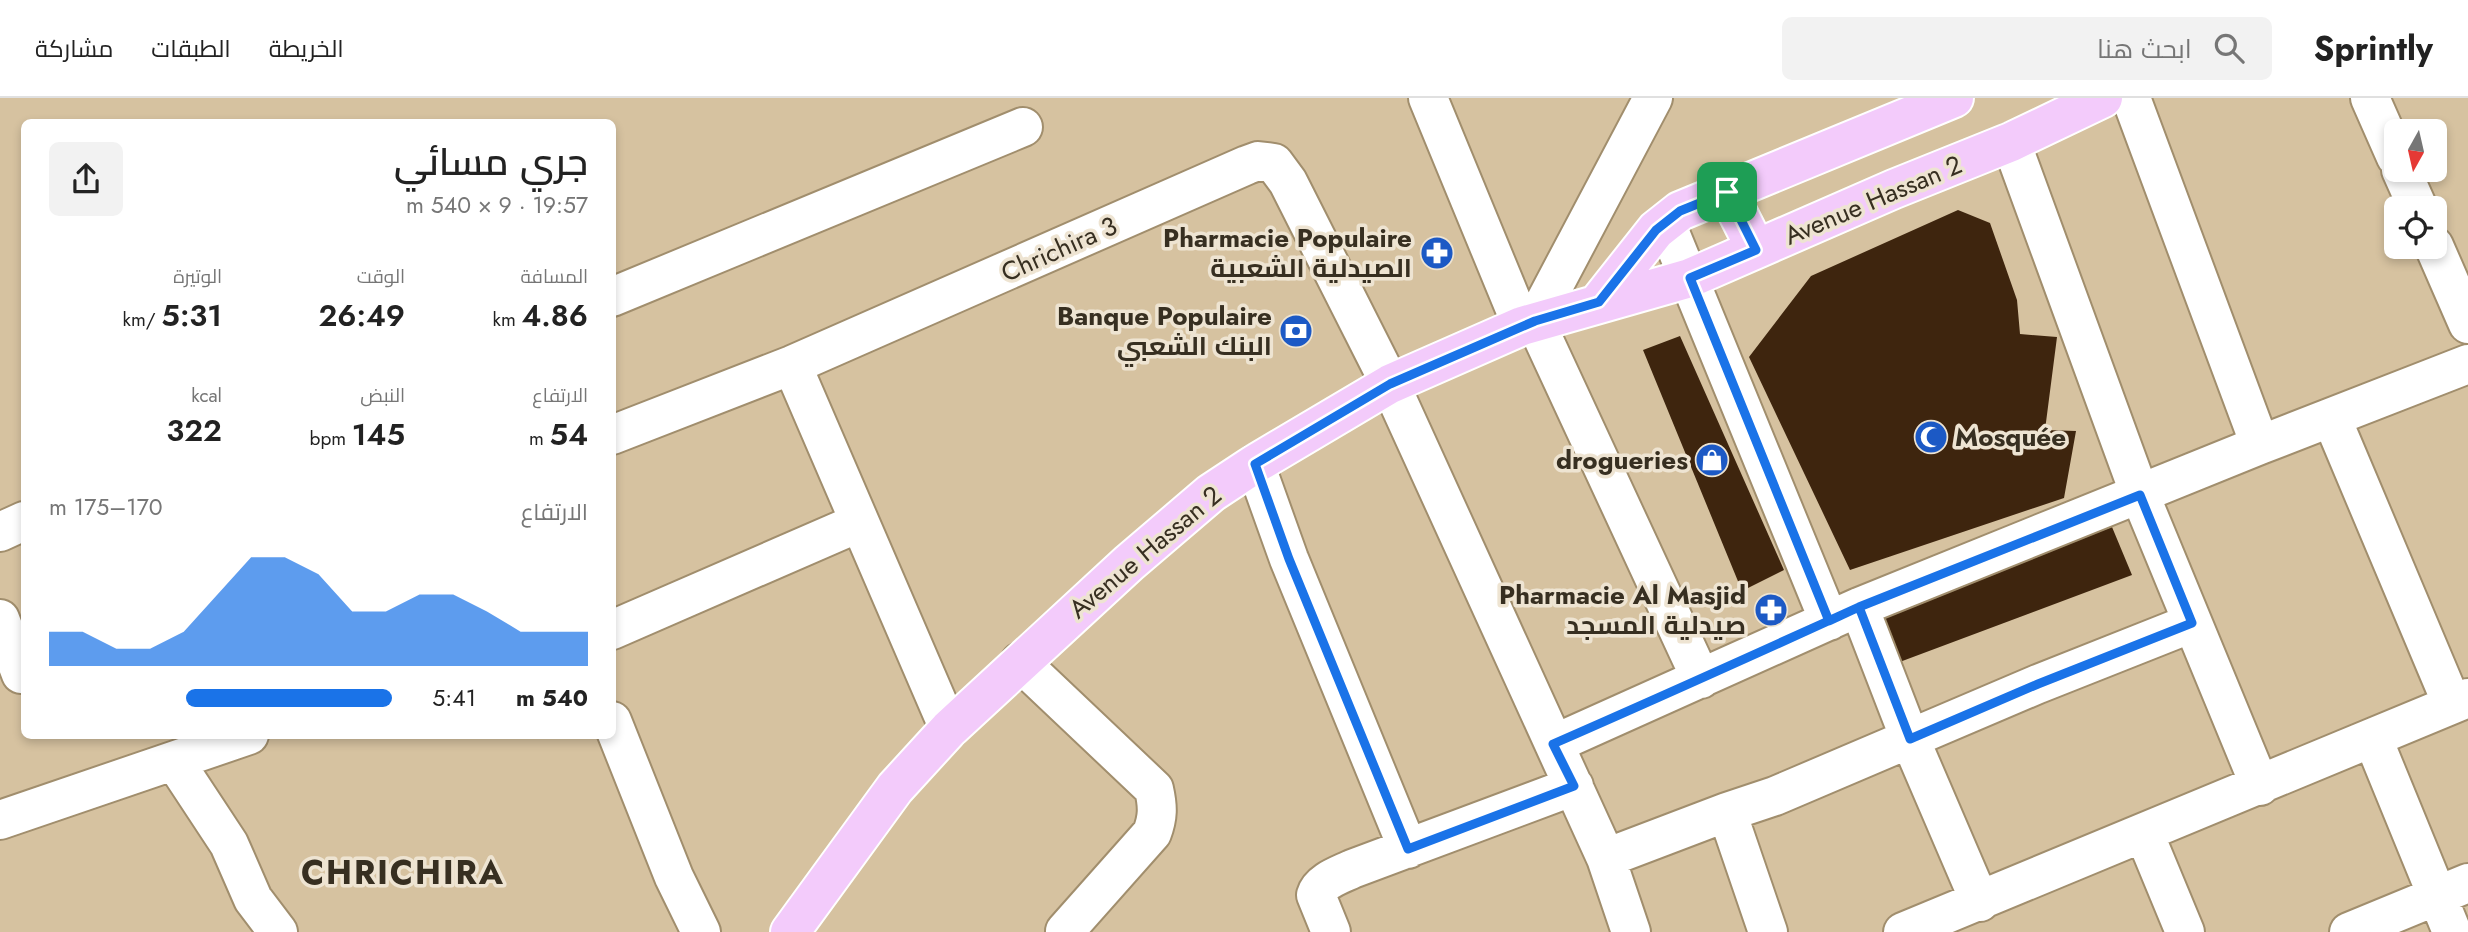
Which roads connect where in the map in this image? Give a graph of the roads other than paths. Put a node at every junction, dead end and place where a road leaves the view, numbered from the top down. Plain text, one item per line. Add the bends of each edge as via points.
1 (1428, 98) edge
2 (1653, 98) edge
3 (2103, 98) edge
4 (2131, 98) edge
5 (2370, 98) edge
6 (1942, 100) edge
7 (1023, 127) dead end
8 (2384, 130) edge
9 (2011, 142) junction
10 (1727, 192) junction
11 (1666, 223) junction
12 (1756, 250) junction
13 (2440, 259) edge
14 (1690, 278) junction
15 (616, 295) edge
16 (1599, 302) junction
17 (1529, 323) junction
18 (2468, 324) edge
19 (2468, 364) edge
20 (792, 365) junction
21 (1390, 384) junction
22 (2332, 419) junction
23 (616, 433) edge
24 (2260, 444) junction
25 (1255, 464) junction
26 (2140, 495) junction
27 (21, 523) edge
28 (858, 523) junction
29 (0, 532) edge
30 (1844, 614) junction
31 (0, 619) edge
32 (2192, 623) junction
33 (616, 628) edge
34 (1020, 662) junction
35 (15, 677) edge
36 (1700, 679) junction
37 (2460, 701) edge
38 (949, 729) junction
39 (616, 731) edge
40 (238, 739) edge
41 (1910, 739) junction
42 (2373, 739) junction
43 (1553, 744) junction
44 (175, 762) junction
45 (1574, 786) junction
46 (2260, 786) junction
47 (1727, 812) junction
48 (0, 820) edge
49 (2144, 833) junction
50 (1408, 849) junction
51 (1606, 858) junction
52 (2452, 890) edge
53 (1980, 902) junction
54 (278, 932) edge
55 (701, 932) edge
56 (790, 932) edge
57 (1065, 932) edge
58 (1331, 932) edge
59 (1631, 932) edge
60 (1768, 932) edge
61 (1903, 932) edge
62 (2185, 932) edge
63 (2349, 932) edge
64 (2452, 932) edge

1 - 17 street
2 - 17 street
3 - 9 main road, Avenue Hassan 2
4 - 24 street
5 - 8 street
6 - 10 main road
7 - 15 street
9 - 12 main road, Avenue Hassan 2
9 - 26 street
10 - 11 main road via 1680,211
10 - 12 main road
11 - 14 street
11 - 16 main road
12 - 14 main road, Avenue Hassan 2
13 - 18 street
14 - 16 main road, Avenue Hassan 2
14 - 30 street
16 - 17 main road, Avenue Hassan 2
17 - 21 main road, Avenue Hassan 2
17 - 36 street
19 - 22 street
20 - 21 street, Chrichira 3 via 1247,165 1267,161 1281,169
20 - 23 street, Chrichira 3
20 - 28 street
21 - 25 main road, Avenue Hassan 2
21 - 43 street
22 - 24 street
22 - 37 street
24 - 26 street
25 - 34 main road, Avenue Hassan 2 via 1211,494
25 - 50 street
26 - 30 street
26 - 32 street
27 - 29 street
28 - 33 street
28 - 38 street
30 - 36 street
30 - 41 street
31 - 35 street
32 - 41 street
32 - 46 street
34 - 38 main road, Avenue Hassan 2
34 - 57 street via 1154,789 1157,804 1152,833
36 - 43 street
37 - 42 street
38 - 56 main road, Avenue Hassan 2 via 895,788
39 - 55 street
40 - 44 street
41 - 47 street
41 - 53 street
42 - 46 street
42 - 52 street
43 - 45 street
44 - 48 street
44 - 54 street via 229,844 253,899
45 - 50 street
45 - 51 street
46 - 49 street
47 - 51 street
47 - 60 street
49 - 53 street
49 - 62 street
50 - 58 street via 1352,869 1319,888 1317,897
51 - 59 street
52 - 63 street
52 - 64 street
53 - 61 street

